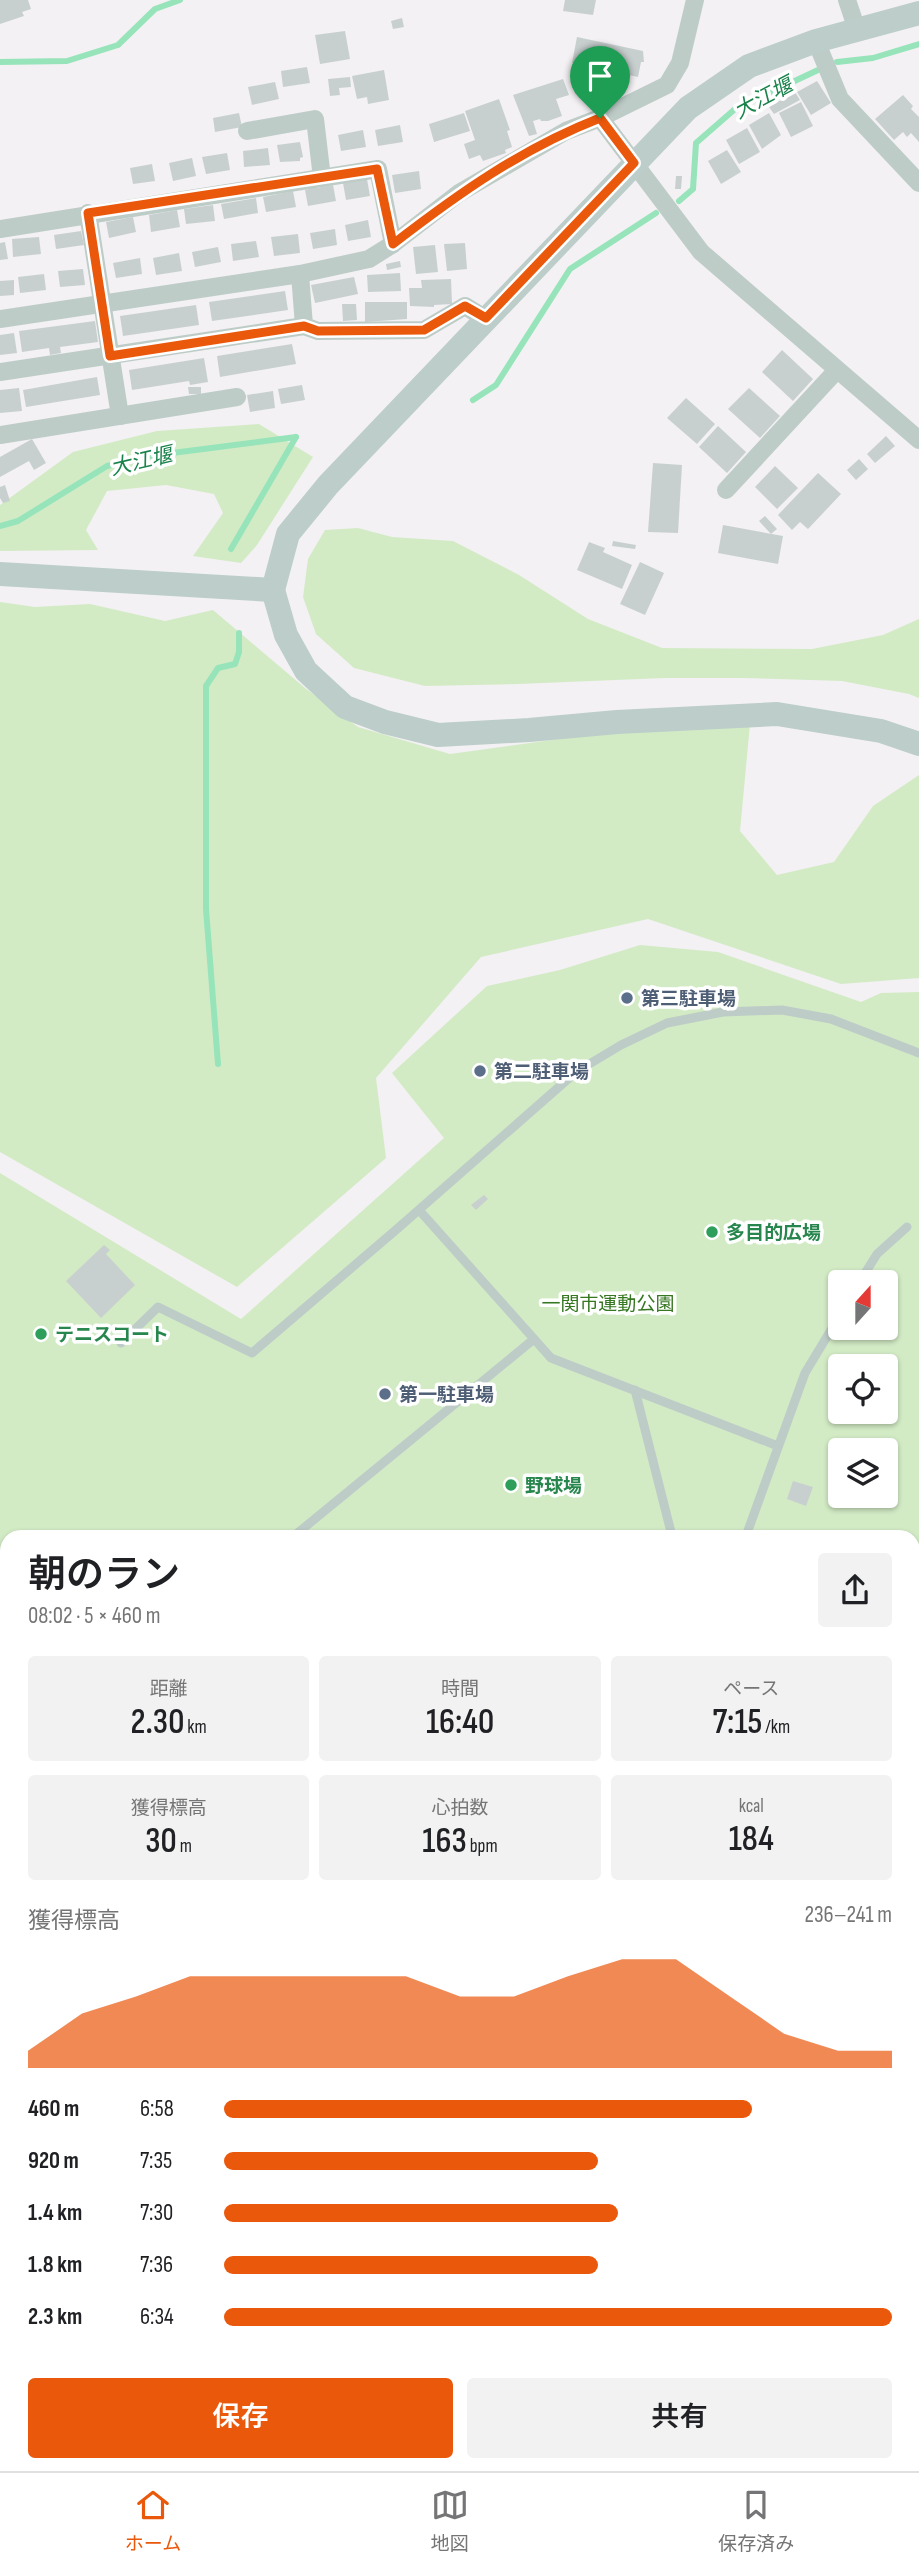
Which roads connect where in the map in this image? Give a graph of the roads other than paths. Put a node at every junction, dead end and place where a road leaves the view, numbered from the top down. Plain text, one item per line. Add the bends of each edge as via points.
1 (695, 0) edge
2 (847, 0) edge
3 (919, 13) edge
4 (857, 30) junction
5 (816, 41) junction
6 (600, 118) junction
7 (247, 131) dead end
8 (634, 163) junction
9 (322, 178) junction
10 (919, 183) edge
11 (88, 213) junction
12 (0, 229) edge
13 (393, 244) junction
14 (300, 274) junction
15 (102, 304) junction
16 (486, 318) junction
17 (0, 319) edge
18 (304, 326) junction
19 (110, 356) junction
20 (837, 370) junction
21 (0, 372) edge
22 (237, 397) dead end
23 (120, 416) junction
24 (0, 435) edge
25 (919, 440) edge
26 (726, 490) dead end
27 (0, 574) edge
28 (273, 590) junction
29 (919, 744) edge
30 (919, 1053) edge
31 (418, 1210) junction
32 (907, 1227) dead end
33 (867, 1270) edge
34 (828, 1335) edge
35 (534, 1339) junction
36 (121, 1343) dead end
37 (635, 1390) junction
38 (778, 1446) junction
39 (301, 1530) edge
40 (670, 1530) edge
41 (748, 1530) edge

1 - 6 street via 680,64 667,85
2 - 4 street
3 - 4 street
4 - 5 street
5 - 8 street via 750,66 688,108
5 - 10 street via 841,99
6 - 8 street
6 - 13 street via 566,131 459,193
7 - 9 street via 314,119
8 - 16 street
8 - 20 street via 701,252
9 - 11 street
9 - 13 street via 377,169
11 - 12 street
11 - 15 street
13 - 14 street via 369,259
14 - 15 street
14 - 18 street
15 - 17 street
15 - 19 street
16 - 18 street via 465,306 424,330 318,331
16 - 28 street via 328,485 288,534
18 - 19 street
19 - 21 street
19 - 23 street
20 - 25 street
20 - 26 street
22 - 23 street
23 - 24 street
27 - 28 street
28 - 29 street via 286,635 306,671 345,707 438,735 777,714 881,731
30 - 31 lane via 831,1019 782,1010 723,1012 667,1023 576,1072
31 - 35 lane
31 - 36 lane via 252,1353 158,1307
32 - 33 lane via 877,1254
34 - 38 lane via 805,1373
35 - 37 lane via 551,1358
35 - 39 lane
37 - 38 lane
37 - 40 lane
38 - 41 lane

